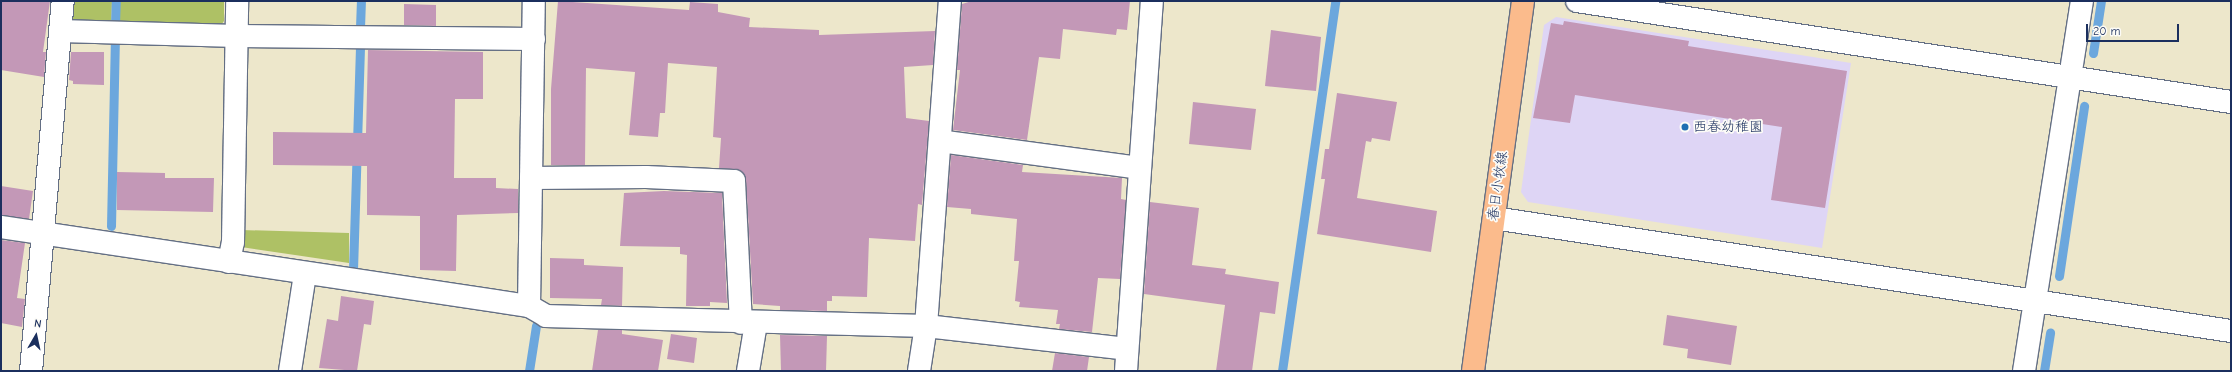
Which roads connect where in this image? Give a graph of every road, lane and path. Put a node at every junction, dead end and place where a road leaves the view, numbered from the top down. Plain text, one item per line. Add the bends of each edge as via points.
1 (63, 1) edge
2 (238, 1) edge
3 (534, 1) edge
4 (950, 1) edge
5 (1152, 1) edge
6 (1523, 1) edge
7 (1577, 1) edge
8 (2082, 1) edge
9 (60, 31) junction
10 (237, 36) junction
11 (534, 38) junction
12 (2070, 78) junction
13 (2231, 102) edge
14 (940, 141) junction
15 (1140, 168) junction
16 (532, 178) junction
17 (1494, 218) junction
18 (1, 227) edge
19 (43, 233) junction
20 (229, 262) junction
21 (305, 274) junction
22 (2035, 301) junction
23 (529, 306) junction
24 (748, 323) junction
25 (926, 326) junction
26 (2231, 331) edge
27 (1127, 349) junction
28 (31, 371) edge
29 (290, 371) edge
30 (748, 371) edge
31 (919, 371) edge
32 (1126, 371) edge
33 (1473, 371) edge
34 (2024, 371) edge

1 - 9 street
2 - 10 street
3 - 11 street
4 - 14 street
5 - 15 street
6 - 17 main road, 春日小牧線
7 - 12 street
8 - 12 street
9 - 10 street
9 - 19 street
10 - 11 street
10 - 20 street via 232,242
11 - 16 street
12 - 13 street
12 - 22 street
14 - 15 street
14 - 25 street
15 - 27 street
16 - 23 street
16 - 24 street via 646,177 734,181
17 - 22 street
17 - 33 main road, 春日小牧線
18 - 19 street
19 - 20 street
19 - 28 street
20 - 21 street
21 - 23 street
21 - 29 street
22 - 26 street
22 - 34 street
23 - 24 street via 546,316
24 - 25 street
24 - 30 street
25 - 27 street
25 - 31 street
27 - 32 street

